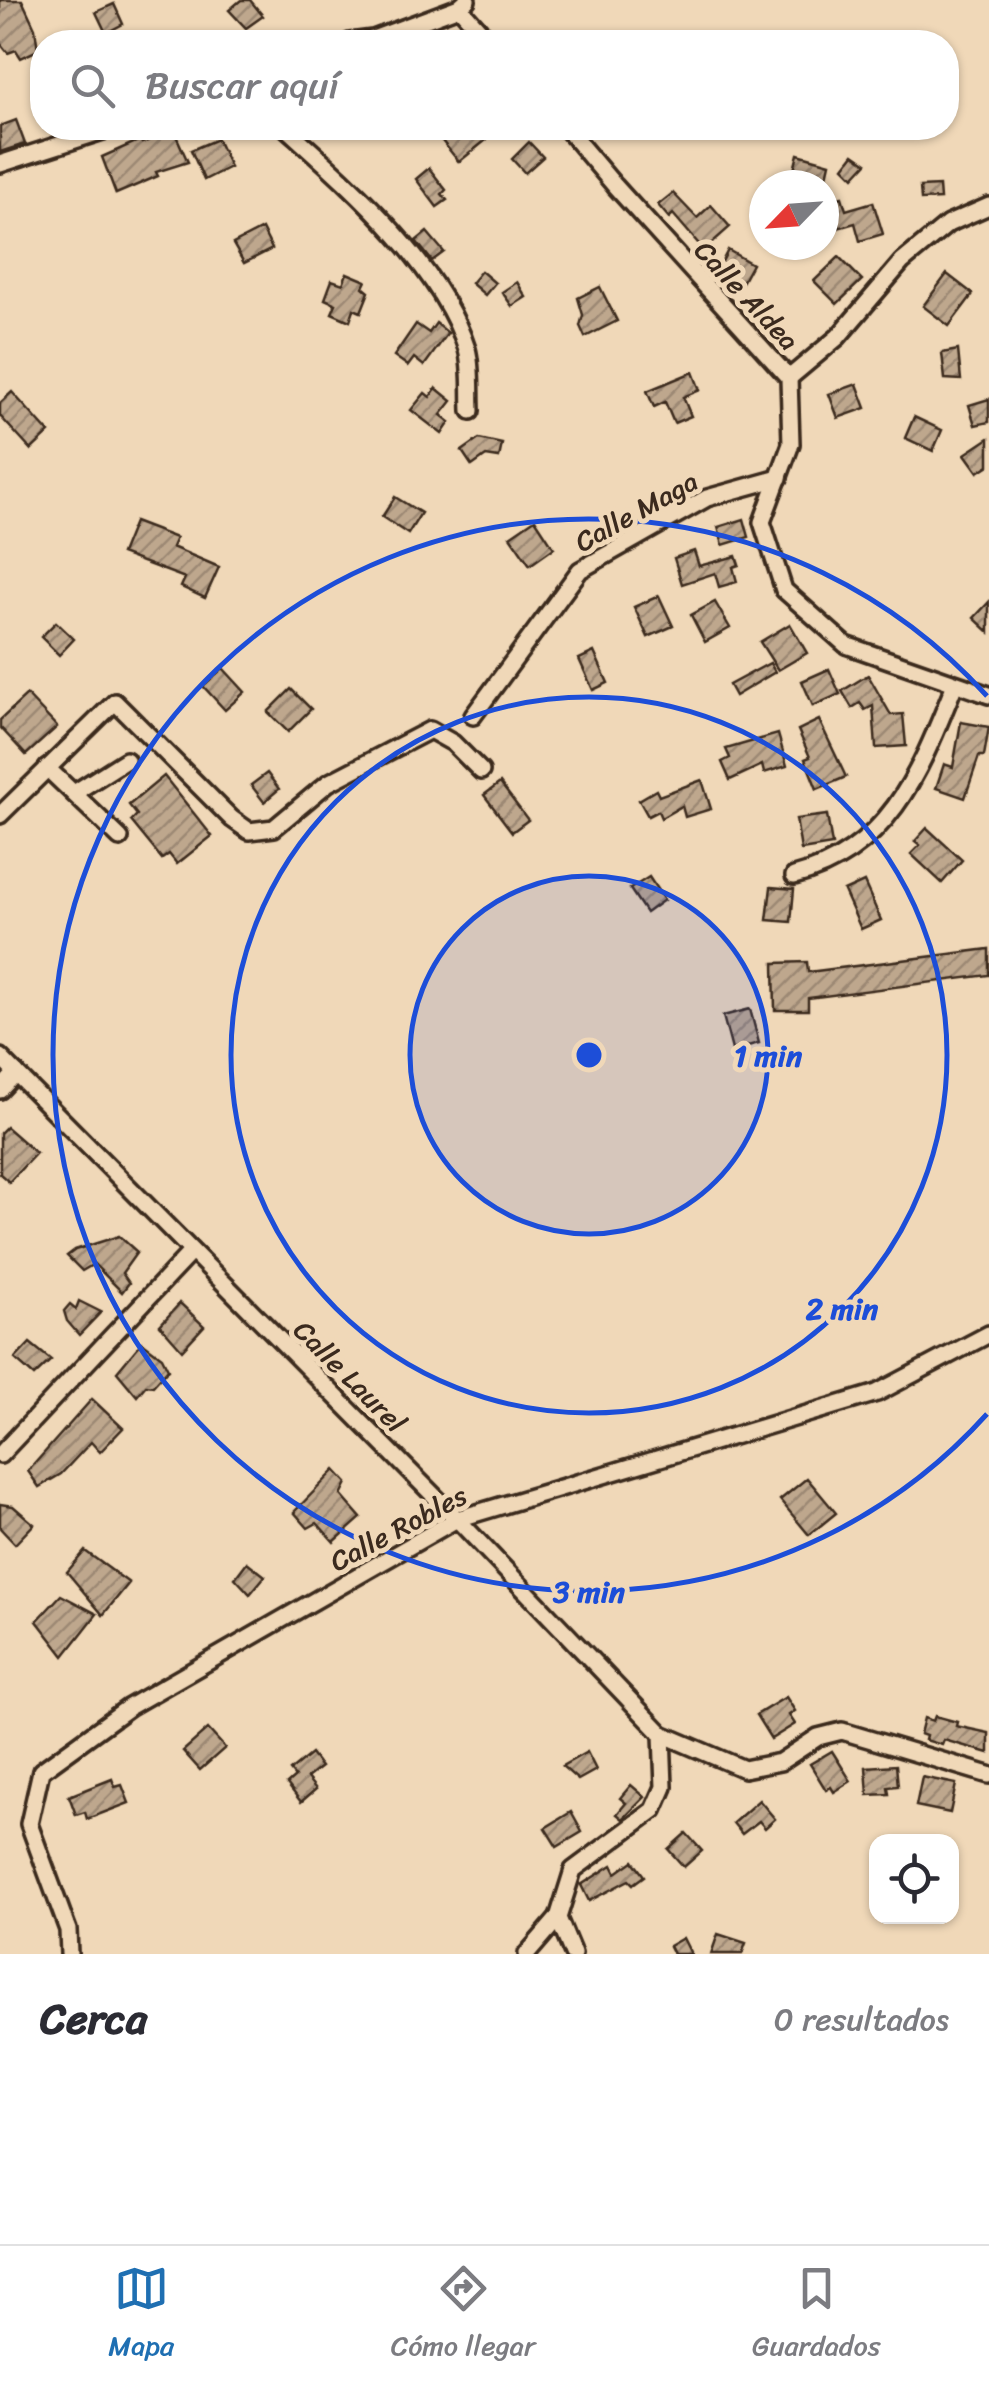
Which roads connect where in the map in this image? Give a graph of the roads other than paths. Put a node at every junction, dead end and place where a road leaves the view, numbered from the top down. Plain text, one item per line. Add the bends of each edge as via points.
1 (463, 4) edge
2 (398, 30) edge
3 (481, 30) edge
4 (75, 140) edge
5 (299, 140) edge
6 (576, 140) edge
7 (0, 164) edge
8 (989, 206) edge
9 (789, 378) junction
10 (471, 411) dead end
11 (778, 478) junction
12 (955, 684) junction
13 (989, 695) edge
14 (474, 716) dead end
15 (126, 760) dead end
16 (47, 768) junction
17 (481, 771) dead end
18 (74, 793) junction
19 (0, 815) edge
20 (120, 838) dead end
21 (794, 876) dead end
22 (0, 1056) edge
23 (16, 1073) junction
24 (0, 1090) edge
25 (191, 1252) junction
26 (989, 1334) edge
27 (0, 1455) edge
28 (457, 1519) junction
29 (662, 1734) junction
30 (989, 1774) edge
31 (558, 1918) junction
32 (69, 1954) edge
33 (527, 1954) edge
34 (573, 1954) edge

1 - 2 street
1 - 3 street
4 - 7 street
5 - 10 street via 362,198 432,280 468,354
6 - 9 street, Calle Aldea
8 - 9 street via 948,224 902,262 838,337
9 - 11 street, Calle Aldea via 791,444
11 - 12 street, Calle Aldea via 762,522 784,590 846,645
11 - 14 street, Calle Maga via 706,498 580,570
12 - 13 street, Calle Aldea
12 - 21 street via 900,803 846,857
15 - 18 street
16 - 17 street via 115,702 249,831 274,828 328,783 430,730
16 - 18 street
16 - 19 street
18 - 20 street
22 - 23 street, Calle Laurel
23 - 24 street
23 - 25 street, Calle Laurel
25 - 27 street
25 - 28 street, Calle Laurel
26 - 28 street, Calle Robles via 876,1393
28 - 29 street, Calle Laurel
28 - 32 street, Calle Robles via 129,1707 41,1771 29,1824 68,1930
29 - 30 street via 744,1769 780,1762 818,1737 842,1732
29 - 31 street via 664,1787 654,1810 573,1870
31 - 33 street
31 - 34 street

